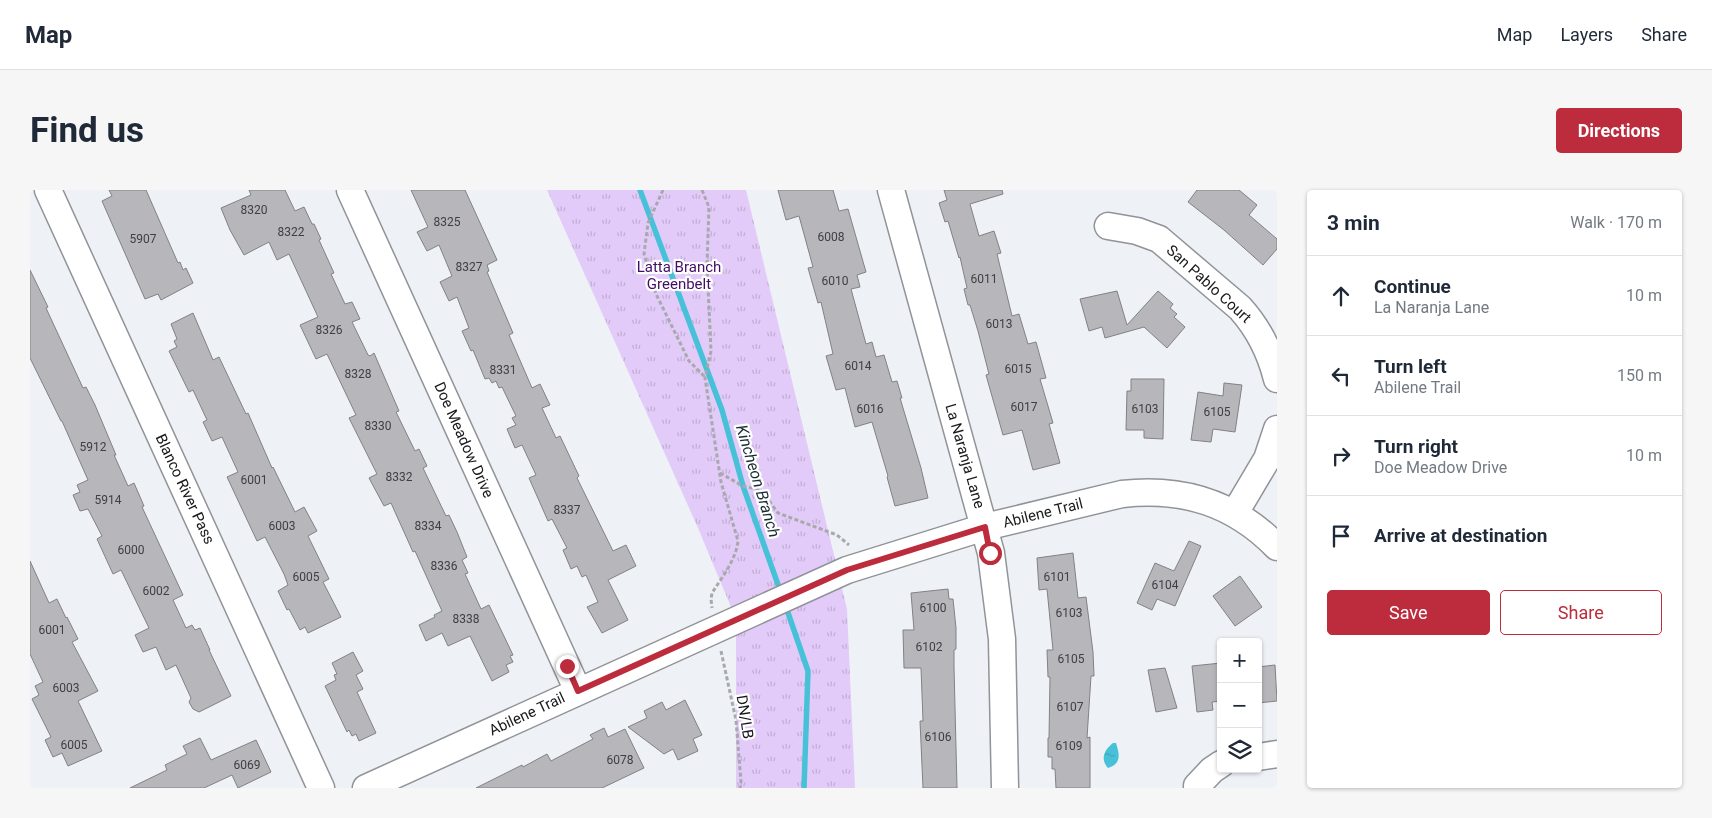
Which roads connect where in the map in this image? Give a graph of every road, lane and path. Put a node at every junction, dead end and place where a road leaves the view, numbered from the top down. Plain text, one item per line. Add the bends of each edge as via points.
1 (48, 190) edge
2 (350, 190) edge
3 (663, 190) edge
4 (702, 190) edge
5 (891, 190) edge
6 (1108, 226) dead end
7 (705, 378) junction
8 (1277, 378) edge
9 (1277, 429) edge
10 (720, 473) junction
11 (1235, 514) junction
12 (985, 527) junction
13 (849, 545) dead end
14 (1277, 547) edge
15 (719, 629) junction
16 (578, 691) junction
17 (1277, 754) edge
18 (1262, 756) edge
19 (1217, 767) edge
20 (1197, 786) dead end
21 (322, 788) edge
22 (366, 788) edge
23 (740, 788) edge
24 (1005, 788) edge

1 - 21 street, Blanco River Pass
2 - 16 street, Doe Meadow Drive
3 - 7 path via 648,223 644,254 664,311 689,361
4 - 7 path via 709,207 707,265 711,350
5 - 12 street, La Naranja Lane
6 - 8 street, San Pablo Court via 1159,239 1240,308 1264,341
7 - 10 path, DN/LB
9 - 11 street via 1267,459
10 - 13 path via 743,486 760,490 778,513 837,535
10 - 15 path, DN/LB via 738,541 734,557 712,593
11 - 12 street, Abilene Trail via 1186,495 1141,492 1107,497
11 - 14 street, Abilene Trail
12 - 15 street, Abilene Trail via 847,570
12 - 24 street, La Naranja Lane via 1002,639
15 - 16 street, Abilene Trail
15 - 23 path, DN/LB via 736,720
16 - 22 street, Abilene Trail
17 - 18 street
19 - 20 street

